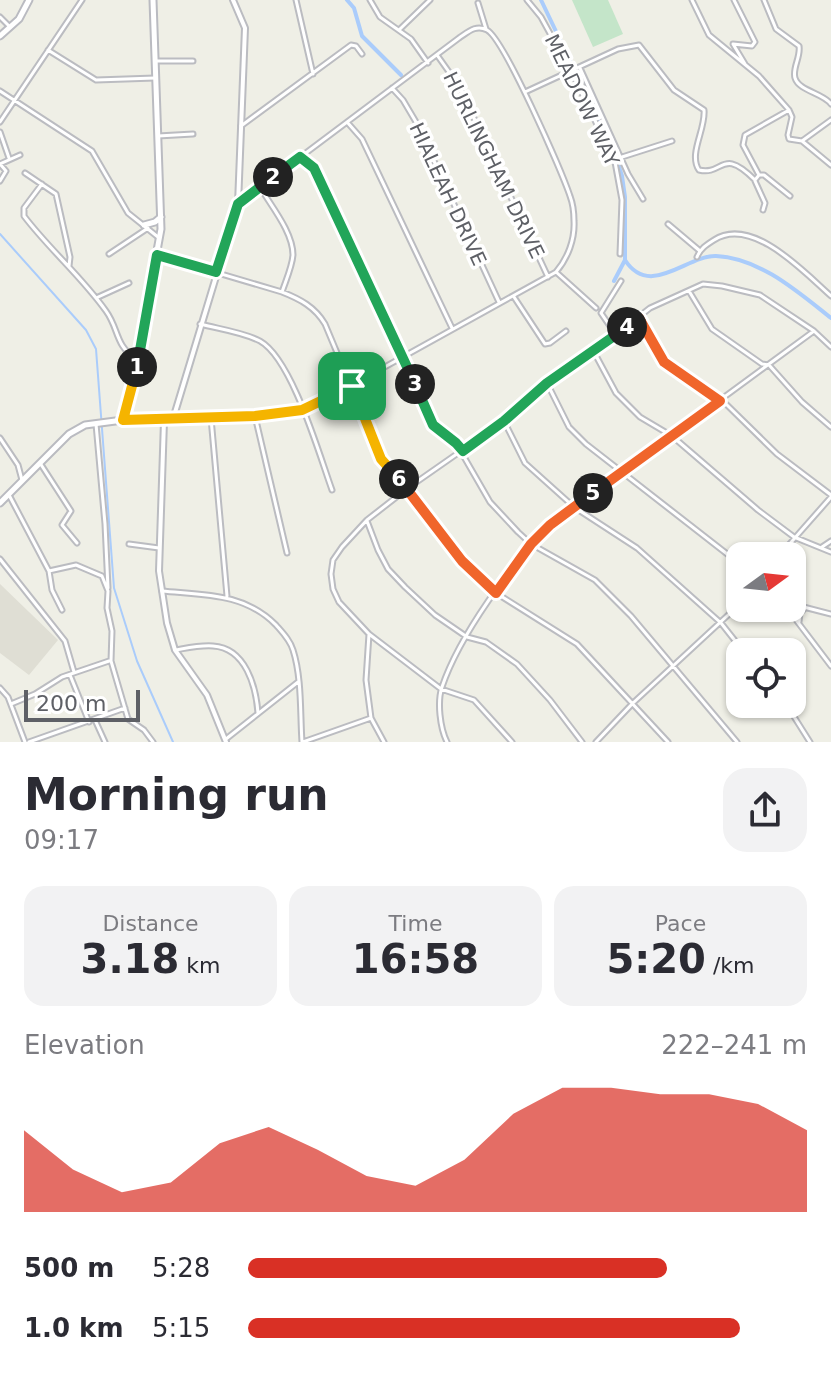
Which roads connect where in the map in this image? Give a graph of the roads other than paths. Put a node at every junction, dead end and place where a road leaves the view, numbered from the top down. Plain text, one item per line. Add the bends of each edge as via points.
1 (29, 0) edge
2 (82, 0) edge
3 (153, 0) edge
4 (233, 0) edge
5 (296, 0) edge
6 (370, 0) edge
7 (430, 0) edge
8 (527, 0) edge
9 (692, 0) edge
10 (734, 0) edge
11 (764, 0) edge
12 (478, 3) dead end
13 (0, 17) edge
14 (10, 27) junction
15 (486, 29) junction
16 (399, 30) junction
17 (0, 36) edge
18 (48, 50) junction
19 (362, 54) dead end
20 (437, 55) junction
21 (155, 61) junction
22 (193, 61) dead end
23 (428, 63) junction
24 (747, 67) junction
25 (580, 68) junction
26 (570, 73) junction
27 (313, 74) junction
28 (155, 78) junction
29 (392, 88) junction
30 (0, 91) edge
31 (525, 92) junction
32 (14, 100) junction
33 (831, 104) edge
34 (789, 110) junction
35 (831, 120) edge
36 (0, 122) edge
37 (347, 122) junction
38 (241, 126) junction
39 (0, 132) edge
40 (193, 134) dead end
41 (158, 136) junction
42 (672, 141) dead end
43 (802, 141) junction
44 (20, 155) dead end
45 (300, 157) junction
46 (622, 157) junction
47 (10, 159) junction
48 (0, 164) edge
49 (831, 165) edge
50 (25, 173) dead end
51 (759, 175) junction
52 (755, 180) junction
53 (0, 181) edge
54 (42, 184) junction
55 (260, 187) junction
56 (790, 196) dead end
57 (643, 199) dead end
58 (238, 204) junction
59 (763, 210) dead end
60 (161, 217) junction
61 (668, 224) dead end
62 (146, 226) junction
63 (159, 240) junction
64 (700, 251) junction
65 (109, 254) dead end
66 (620, 254) dead end
67 (157, 255) junction
68 (697, 257) dead end
69 (69, 266) junction
70 (216, 272) junction
71 (556, 272) junction
72 (548, 277) junction
73 (621, 281) dead end
74 (129, 283) dead end
75 (689, 291) junction
76 (282, 292) junction
77 (831, 296) edge
78 (514, 297) junction
79 (96, 298) junction
80 (500, 303) junction
81 (596, 308) dead end
82 (639, 318) junction
83 (200, 324) junction
84 (453, 329) junction
85 (566, 331) dead end
86 (814, 331) junction
87 (616, 335) junction
88 (831, 347) edge
89 (594, 352) junction
90 (402, 356) junction
91 (138, 360) junction
92 (769, 365) junction
93 (547, 383) junction
94 (352, 386) junction
95 (720, 401) junction
96 (302, 410) junction
97 (255, 416) junction
98 (211, 418) junction
99 (173, 419) junction
100 (123, 420) junction
101 (164, 420) junction
102 (504, 421) junction
103 (97, 423) junction
104 (831, 427) edge
105 (672, 436) junction
106 (0, 438) edge
107 (6, 444) junction
108 (0, 449) edge
109 (463, 451) junction
110 (40, 463) junction
111 (622, 472) junction
112 (22, 480) junction
113 (408, 488) junction
114 (332, 490) dead end
115 (9, 495) junction
116 (831, 496) edge
117 (0, 503) edge
118 (574, 507) junction
119 (367, 520) junction
120 (794, 537) junction
121 (831, 541) edge
122 (790, 542) edge
123 (77, 543) dead end
124 (129, 544) dead end
125 (531, 544) junction
126 (822, 547) junction
127 (159, 548) junction
128 (831, 552) edge
129 (287, 553) dead end
130 (726, 553) edge
131 (0, 559) edge
132 (49, 571) junction
133 (108, 591) junction
134 (162, 591) junction
135 (496, 593) junction
136 (227, 596) junction
137 (806, 606) edge
138 (62, 610) dead end
139 (831, 614) edge
140 (726, 618) edge
141 (797, 622) edge
142 (800, 622) edge
143 (721, 623) junction
144 (800, 626) junction
145 (369, 634) junction
146 (467, 637) junction
147 (733, 638) edge
148 (175, 650) junction
149 (111, 661) junction
150 (673, 666) junction
151 (831, 666) edge
152 (72, 674) junction
153 (298, 682) junction
154 (0, 688) edge
155 (441, 689) junction
156 (633, 703) junction
157 (11, 704) junction
158 (125, 708) junction
159 (258, 713) junction
160 (371, 718) junction
161 (795, 718) edge
162 (95, 720) junction
163 (89, 722) junction
164 (226, 741) edge
165 (27, 742) edge
166 (105, 742) edge
167 (153, 742) edge
168 (302, 742) edge
169 (384, 742) edge
170 (447, 742) edge
171 (512, 742) edge
172 (582, 742) edge
173 (596, 742) edge
174 (668, 742) edge
175 (737, 742) edge
176 (810, 742) edge

1 - 14 main road
2 - 18 street
3 - 21 main road
4 - 38 street via 245,28
5 - 27 street
6 - 16 street via 380,17
7 - 16 street
8 - 26 street, MEADOW WAY
9 - 24 street via 709,35
10 - 24 street via 755,42 733,44
11 - 33 street via 776,29 799,46 796,80
12 - 15 street
13 - 14 street
14 - 17 main road
15 - 20 street via 473,29
15 - 31 street
16 - 23 street
18 - 28 street via 96,80
18 - 32 street
19 - 27 street via 352,44
20 - 23 street
20 - 72 street, HURLINGHAM DRIVE via 459,86
21 - 22 street
21 - 28 main road
23 - 29 street
24 - 34 street
25 - 26 street
25 - 46 street
25 - 52 street via 639,45 674,90 704,110 696,166 707,171 734,163
26 - 31 street
26 - 66 street, MEADOW WAY via 618,173
27 - 38 street
28 - 41 main road
29 - 37 street
29 - 80 street, HIALEAH DRIVE via 416,122
30 - 32 street
31 - 71 street via 572,199 574,235
32 - 36 street
32 - 62 street via 92,151 128,213
34 - 43 street via 789,139
34 - 51 street via 743,138
35 - 43 street
37 - 45 street
37 - 84 street via 362,139
38 - 58 street
39 - 47 street
40 - 41 street
41 - 60 main road
42 - 46 street
43 - 49 street
44 - 47 street
45 - 55 street
45 - 90 street via 314,168
46 - 57 street
47 - 48 street
48 - 53 street via 6,171
50 - 54 street
51 - 52 street
51 - 56 street
52 - 59 street
54 - 69 street via 58,198
54 - 69 street via 24,216
55 - 58 street
55 - 76 street via 292,249
58 - 70 street
60 - 62 main road
60 - 63 main road
61 - 64 street
62 - 63 street
62 - 65 street
63 - 67 main road
64 - 68 street
64 - 77 street via 725,234 751,237 793,260
67 - 70 street
67 - 91 main road
69 - 79 street
70 - 76 street
70 - 83 street
71 - 72 street
71 - 81 street
72 - 78 street
73 - 87 street via 601,313
74 - 79 street
75 - 82 street
75 - 86 street via 703,284 757,294
75 - 92 street via 712,329
76 - 94 street via 301,299 321,318
78 - 80 street
78 - 85 street via 545,344
79 - 91 street via 124,351
80 - 84 street
82 - 87 street
82 - 95 street via 664,362
83 - 96 street via 270,349
83 - 99 street
84 - 90 street
86 - 88 street
86 - 92 street
87 - 89 street
89 - 93 street
89 - 105 street via 616,393 640,417
90 - 94 street
90 - 109 street via 433,425
91 - 100 main road
92 - 95 street
92 - 104 street
93 - 102 street
93 - 111 street via 569,427
94 - 96 street
94 - 113 street via 383,463
95 - 105 street
95 - 116 street
96 - 97 street
96 - 114 street
97 - 98 street
97 - 129 street
98 - 99 street
98 - 136 street
99 - 101 street
100 - 101 street
100 - 103 main road
101 - 127 street
102 - 109 street
102 - 118 street via 525,463
103 - 110 main road via 69,434
103 - 133 street
105 - 111 street
105 - 120 street
106 - 107 street
107 - 108 street
107 - 112 street
109 - 113 street
109 - 125 street via 490,502
110 - 112 main road
110 - 123 street via 71,512 62,525
111 - 118 street
111 - 130 street
112 - 115 main road
113 - 119 street
113 - 135 street via 462,561
115 - 117 main road
115 - 132 street
116 - 120 street
118 - 125 street
118 - 143 street via 637,548
119 - 145 street via 333,560 331,574 339,602
119 - 146 street via 388,569 435,615
120 - 122 street
120 - 126 street
121 - 126 street
124 - 127 street
125 - 135 street
125 - 150 street via 595,580
126 - 128 street
127 - 134 street
131 - 152 street via 65,641
132 - 133 street via 76,565 102,576
132 - 138 street
133 - 149 street
134 - 136 street
134 - 148 street
135 - 146 street
135 - 156 street via 577,644
136 - 153 street via 252,606 285,634 293,647
137 - 139 street
140 - 143 street
141 - 144 street
142 - 144 street
143 - 147 street
143 - 150 street
144 - 151 street
145 - 155 street
145 - 160 street via 366,680
146 - 155 street
146 - 172 street via 486,642 517,664
148 - 159 street via 226,649 251,675
148 - 164 street via 201,683
149 - 152 street
149 - 158 street
150 - 156 street
150 - 175 street
152 - 157 street
152 - 163 street
153 - 159 street
153 - 168 street
154 - 157 street
155 - 170 street
155 - 171 street via 474,700
156 - 173 street
156 - 174 street
157 - 165 street
158 - 162 street
158 - 167 street via 131,723
159 - 164 street
160 - 168 street
160 - 169 street
161 - 176 street
162 - 163 street
162 - 166 street
163 - 165 street

